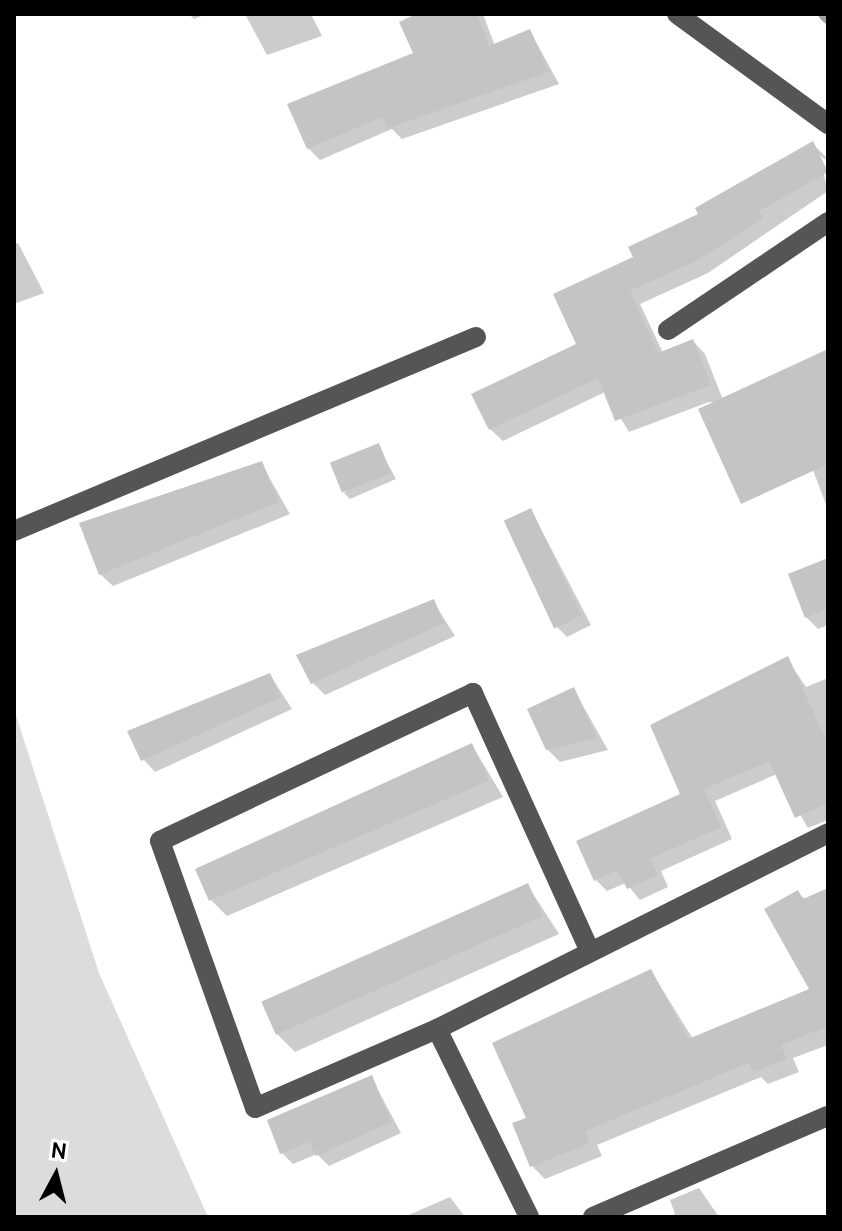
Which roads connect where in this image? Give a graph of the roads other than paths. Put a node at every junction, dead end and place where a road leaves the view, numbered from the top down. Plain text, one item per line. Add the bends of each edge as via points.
1 (677, 14) edge
2 (828, 124) edge
3 (828, 222) edge
4 (668, 330) dead end
5 (476, 337) dead end
6 (14, 531) edge
7 (828, 833) edge
8 (588, 947) junction
9 (437, 1029) junction
10 (828, 1116) edge
11 (529, 1217) edge
12 (593, 1217) edge

1 - 2 street
3 - 4 street
5 - 6 street
7 - 8 street
8 - 9 street
8 - 9 street via 473,693 160,841 255,1108
9 - 11 street
10 - 12 street

